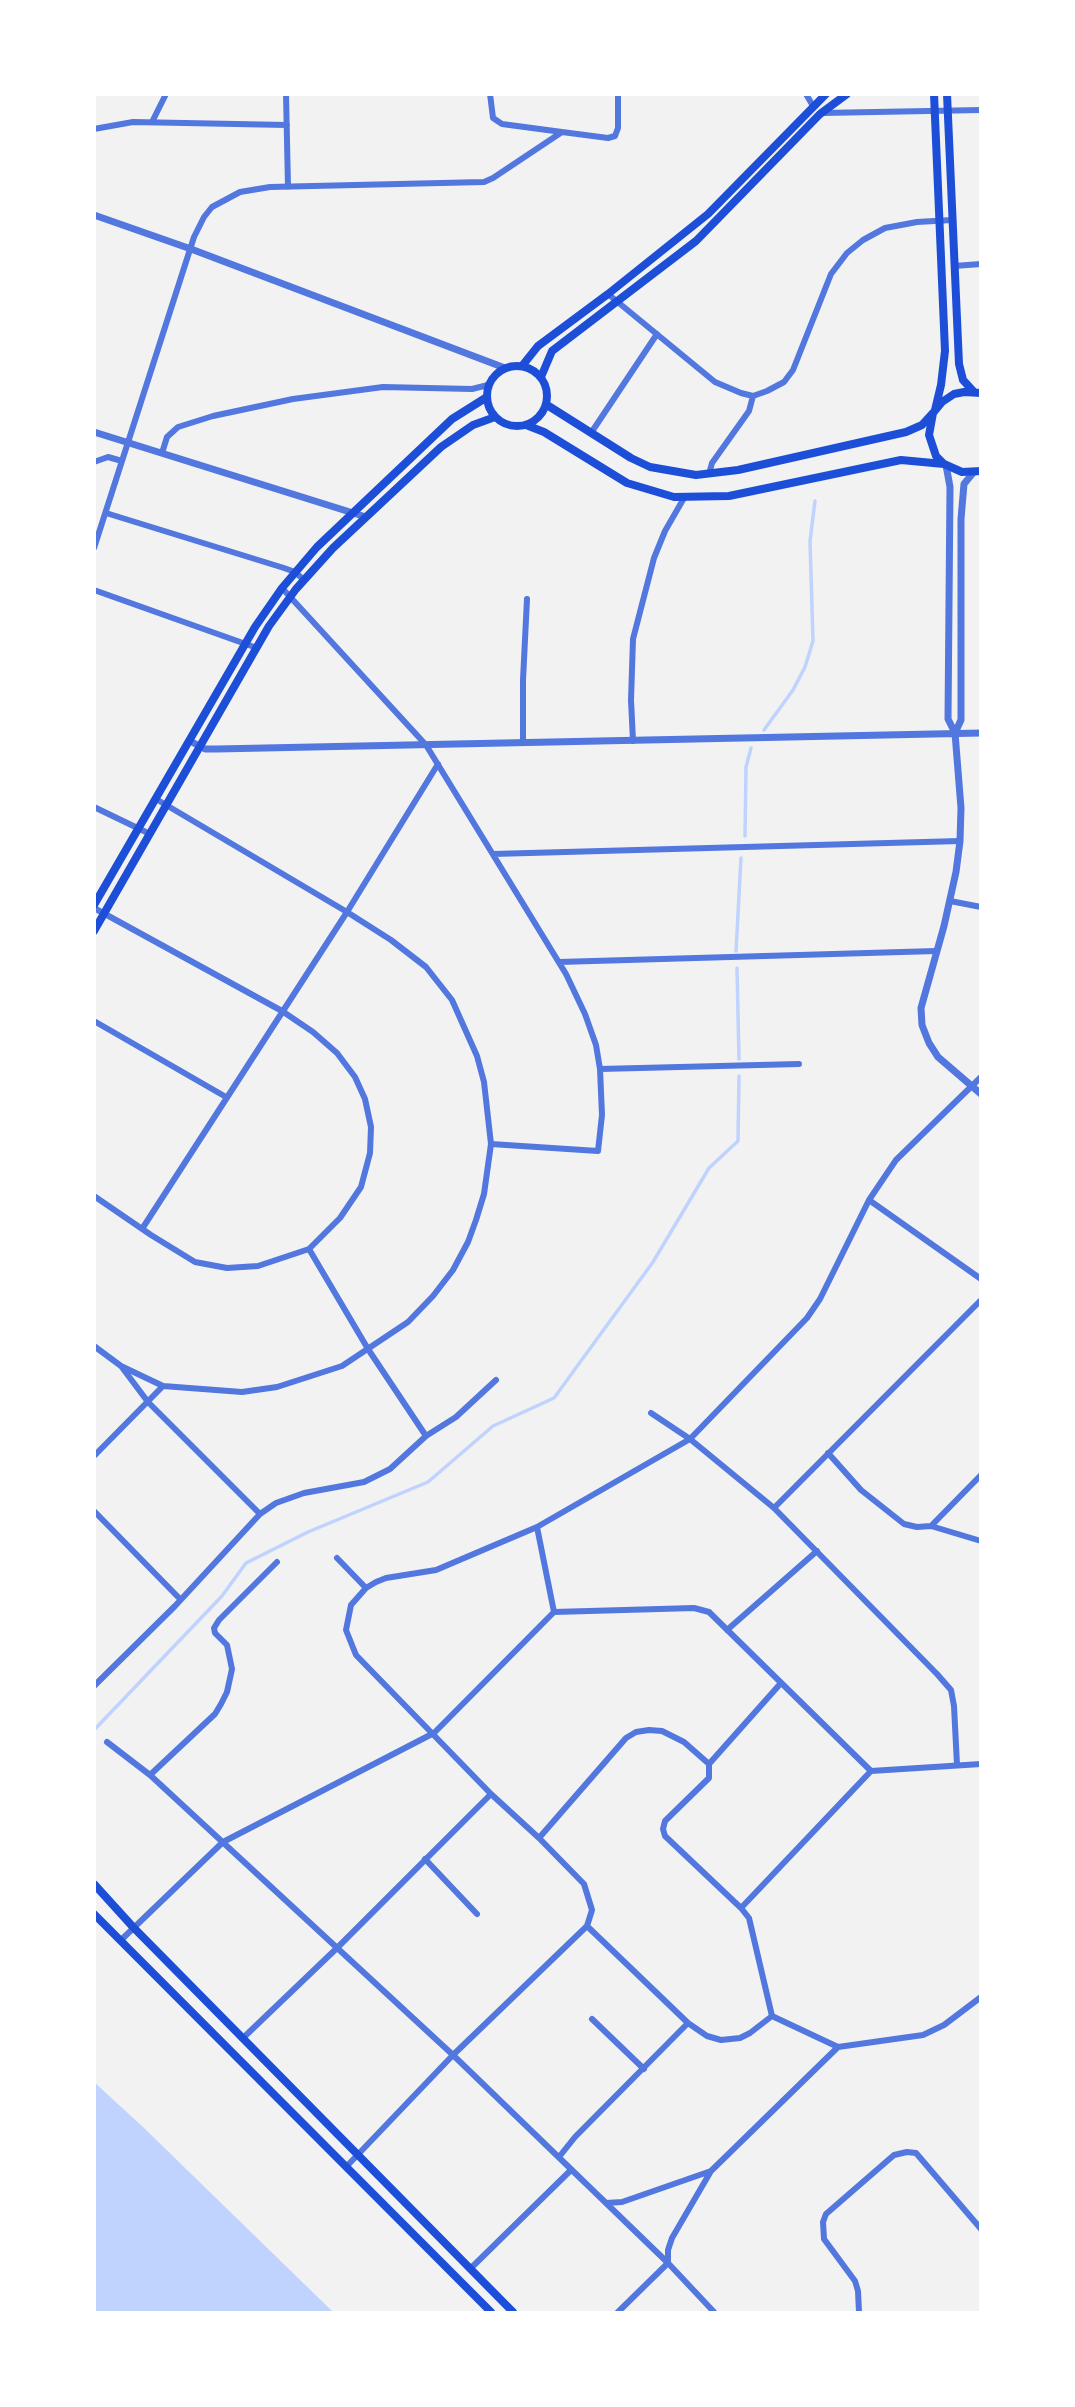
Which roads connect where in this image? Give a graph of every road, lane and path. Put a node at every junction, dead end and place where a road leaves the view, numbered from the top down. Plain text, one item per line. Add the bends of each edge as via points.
1 (166, 94) edge
2 (286, 94) edge
3 (490, 94) edge
4 (618, 94) edge
5 (806, 94) edge
6 (826, 94) edge
7 (846, 94) edge
8 (934, 94) edge
9 (947, 94) edge
10 (813, 106) junction
11 (981, 110) edge
12 (934, 111) junction
13 (947, 111) junction
14 (820, 114) junction
15 (152, 122) junction
16 (287, 125) junction
17 (94, 129) edge
18 (562, 132) junction
19 (288, 187) junction
20 (94, 215) edge
21 (939, 220) junction
22 (952, 220) junction
23 (191, 249) junction
24 (981, 264) edge
25 (954, 266) junction
26 (608, 294) junction
27 (617, 302) junction
28 (657, 334) junction
29 (522, 366) junction
30 (505, 369) junction
31 (541, 377) junction
32 (488, 385) junction
33 (977, 392) edge
34 (753, 396) junction
35 (487, 397) junction
36 (547, 405) junction
37 (934, 411) junction
38 (495, 417) junction
39 (526, 425) junction
40 (94, 432) edge
41 (591, 433) junction
42 (128, 443) junction
43 (162, 453) junction
44 (94, 461) edge
45 (122, 461) junction
46 (945, 465) junction
47 (979, 472) edge
48 (709, 474) junction
49 (684, 498) junction
50 (106, 513) junction
51 (354, 513) junction
52 (366, 517) junction
53 (94, 548) edge
54 (295, 572) junction
55 (304, 580) junction
56 (282, 588) junction
57 (94, 590) edge
58 (949, 596) junction
59 (961, 596) junction
60 (290, 597) junction
61 (527, 599) dead end
62 (246, 643) junction
63 (257, 648) junction
64 (956, 733) junction
65 (981, 733) edge
66 (190, 741) junction
67 (633, 741) junction
68 (523, 743) junction
69 (426, 745) junction
70 (200, 747) junction
71 (439, 764) junction
72 (156, 799) junction
73 (166, 806) junction
74 (94, 807) edge
75 (139, 828) junction
76 (150, 834) junction
77 (960, 841) junction
78 (493, 854) junction
79 (950, 901) junction
80 (94, 906) edge
81 (981, 907) edge
82 (347, 912) junction
83 (104, 913) junction
84 (94, 931) edge
85 (936, 951) junction
86 (559, 962) junction
87 (282, 1011) junction
88 (94, 1021) edge
89 (799, 1064) dead end
90 (600, 1069) junction
91 (981, 1077) edge
92 (971, 1087) junction
93 (981, 1094) edge
94 (226, 1097) junction
95 (491, 1144) junction
96 (94, 1196) edge
97 (869, 1200) junction
98 (142, 1228) junction
99 (309, 1249) junction
100 (981, 1279) edge
101 (981, 1300) edge
102 (94, 1346) edge
103 (368, 1349) junction
104 (121, 1366) junction
105 (495, 1380) dead end
106 (163, 1386) junction
107 (148, 1402) junction
108 (651, 1413) dead end
109 (426, 1436) junction
110 (690, 1438) junction
111 (828, 1453) junction
112 (94, 1456) edge
113 (981, 1475) edge
114 (774, 1508) junction
115 (94, 1511) edge
116 (260, 1514) junction
117 (932, 1526) junction
118 (537, 1527) junction
119 (981, 1541) edge
120 (817, 1551) junction
121 (337, 1558) dead end
122 (277, 1562) dead end
123 (366, 1588) junction
124 (180, 1600) junction
125 (554, 1612) junction
126 (727, 1630) junction
127 (781, 1683) junction
128 (95, 1684) edge
129 (434, 1733) junction
130 (107, 1742) dead end
131 (981, 1763) edge
132 (709, 1764) junction
133 (957, 1765) junction
134 (871, 1771) junction
135 (150, 1775) junction
136 (491, 1794) junction
137 (540, 1838) junction
138 (223, 1842) junction
139 (425, 1859) junction
140 (94, 1884) edge
141 (741, 1908) junction
142 (94, 1914) edge
143 (477, 1914) dead end
144 (587, 1926) junction
145 (133, 1927) junction
146 (120, 1941) junction
147 (337, 1948) junction
148 (981, 1997) edge
149 (772, 2016) junction
150 (592, 2018) dead end
151 (688, 2024) junction
152 (243, 2038) junction
153 (838, 2047) junction
154 (453, 2055) junction
155 (644, 2069) junction
156 (358, 2154) junction
157 (559, 2157) junction
158 (346, 2167) junction
159 (571, 2169) junction
160 (711, 2171) junction
161 (606, 2203) junction
162 (981, 2230) edge
163 (668, 2263) junction
164 (470, 2269) junction
165 (491, 2312) edge
166 (513, 2312) edge
167 (618, 2312) edge
168 (714, 2312) edge
169 (859, 2312) edge

1 - 15 street
2 - 16 street
3 - 18 street via 493,118 502,124
4 - 18 street via 615,136
5 - 10 street
6 - 10 main road
7 - 14 main road
8 - 12 main road
9 - 13 main road
10 - 26 main road via 708,214
11 - 13 street
12 - 13 street
12 - 14 street
12 - 21 main road
13 - 22 main road
14 - 27 main road via 696,241
15 - 16 street
15 - 17 street
16 - 19 street
18 - 19 street via 484,181
19 - 23 street via 255,189 223,199 204,217
20 - 23 street
21 - 22 street
21 - 34 street via 885,228 847,254 831,274 793,370 783,382
21 - 37 main road via 945,351
22 - 25 main road
23 - 30 street
23 - 42 street
24 - 25 street
25 - 33 main road via 958,363 963,380
26 - 27 street
26 - 29 main road via 538,346
27 - 28 street
27 - 31 main road via 552,351
28 - 34 street via 715,382
28 - 41 street
29 - 30 main road
29 - 31 main road
30 - 32 main road
31 - 36 main road
32 - 35 main road
32 - 43 street via 472,389 383,387 293,399 178,427 167,437
33 - 37 main road via 954,394
34 - 48 street via 749,411
35 - 38 main road
35 - 51 main road via 452,419
36 - 39 main road via 539,418
36 - 41 main road
37 - 46 main road via 929,435 936,456
37 - 48 main road via 922,425 906,432
38 - 39 main road via 510,426
38 - 52 main road via 459,433
39 - 49 main road via 627,483
40 - 42 street
41 - 48 main road via 650,467
42 - 43 street
42 - 45 street
43 - 51 street
44 - 45 street via 108,457
45 - 50 street
46 - 47 main road
46 - 49 main road via 901,460 729,495
46 - 58 street via 950,487
47 - 59 street via 962,491
49 - 67 street via 654,558 633,639
50 - 53 street
50 - 54 street
51 - 52 street
51 - 54 main road
52 - 55 main road
54 - 55 street
54 - 56 main road
55 - 60 main road
56 - 60 street
56 - 62 main road
57 - 62 street
58 - 59 street
58 - 64 street via 948,719
59 - 64 street via 961,720
60 - 63 main road
60 - 69 street
61 - 68 street
62 - 63 street
62 - 66 main road
63 - 70 main road
64 - 65 street
64 - 67 street
64 - 77 street
66 - 70 street
66 - 72 main road
67 - 68 street
68 - 69 street
69 - 70 street
69 - 71 street
70 - 73 main road
71 - 78 street
71 - 82 street
72 - 73 street
72 - 75 main road
73 - 76 main road
73 - 82 street
74 - 75 street
75 - 76 street
75 - 80 main road
76 - 83 main road
77 - 78 street
77 - 79 street
78 - 86 street
79 - 81 street
79 - 85 street
80 - 83 street
82 - 87 street
82 - 95 street via 426,967 452,1000 477,1056
83 - 84 main road
83 - 87 street
85 - 86 street
85 - 92 street via 921,1008 922,1025 938,1057
86 - 90 street via 585,1014
87 - 94 street
87 - 99 street via 337,1053 355,1077 371,1127 361,1187 340,1218
88 - 94 street
89 - 90 street
90 - 95 street via 598,1151
91 - 92 street
92 - 93 street
92 - 97 street via 896,1160
94 - 98 street
95 - 103 street via 484,1194 460,1258 408,1322
96 - 98 street
97 - 100 street
97 - 110 street via 807,1318
98 - 99 street via 195,1262 227,1268 258,1266
99 - 103 street
101 - 111 street
102 - 104 street
103 - 106 street via 342,1366 277,1387 242,1392
103 - 109 street
104 - 106 street
104 - 107 street
105 - 109 street via 456,1417
106 - 107 street
107 - 112 street
107 - 116 street
108 - 110 street
109 - 116 street via 390,1469 364,1482 304,1493
110 - 114 street
110 - 118 street
111 - 114 street
111 - 117 street via 861,1490 904,1524
113 - 117 street
114 - 120 street
115 - 124 street
116 - 124 street
117 - 119 street
118 - 123 street via 436,1570 386,1578
118 - 125 street
120 - 126 street
120 - 133 street via 951,1690
121 - 123 street
122 - 135 street via 214,1628 227,1645 232,1669 221,1704
123 - 129 street via 351,1605 348,1640 356,1655
124 - 128 street
125 - 126 street via 694,1608 709,1612
125 - 129 street
126 - 127 street
127 - 132 street
127 - 134 street
129 - 136 street
129 - 138 street
130 - 135 street
131 - 133 street
132 - 137 street via 684,1742 662,1731 636,1732 618,1746
132 - 141 street via 709,1778 665,1821 663,1829
133 - 134 street
134 - 141 street
135 - 138 street
136 - 137 street
136 - 139 street
137 - 144 street via 584,1884 592,1910
138 - 145 street
138 - 147 street
139 - 143 street
139 - 147 street
140 - 145 main road
141 - 149 street via 749,1918
142 - 146 main road
144 - 151 street
144 - 154 street
145 - 146 street
145 - 152 main road
146 - 158 main road
147 - 152 street
147 - 154 street
148 - 153 street via 923,2035
149 - 151 street via 750,2033 729,2040 707,2036
149 - 153 street
150 - 155 street
151 - 155 street
152 - 156 main road
153 - 160 street
154 - 156 street
154 - 157 street
155 - 157 street
156 - 158 street
156 - 164 main road
157 - 159 street
158 - 165 main road
159 - 161 street
159 - 164 street
160 - 161 street via 622,2202
160 - 163 street via 672,2238
161 - 163 street
162 - 169 street via 916,2153 894,2155 826,2214 823,2222 824,2239 859,2291
163 - 167 street
163 - 168 street
164 - 166 main road

